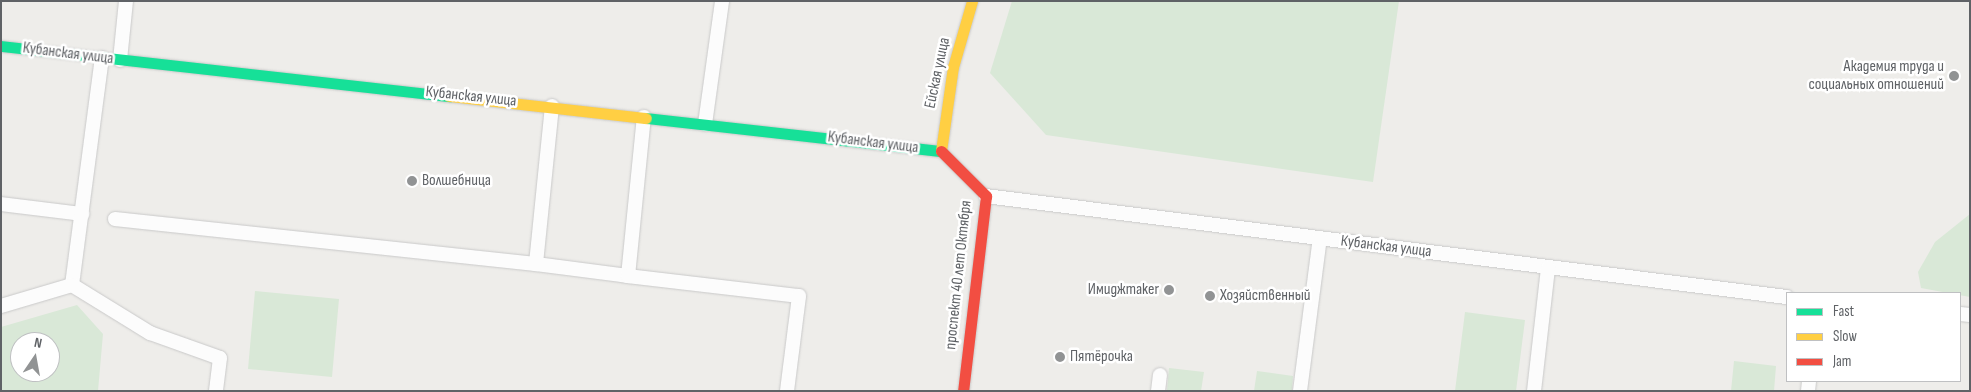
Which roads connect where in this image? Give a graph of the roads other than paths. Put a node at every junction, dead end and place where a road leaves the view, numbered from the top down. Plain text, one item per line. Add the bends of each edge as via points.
1 (126, 1) edge
2 (722, 1) edge
3 (972, 1) edge
4 (1, 46) edge
5 (102, 58) junction
6 (120, 60) junction
7 (552, 106) junction
8 (644, 117) junction
9 (705, 124) junction
10 (941, 151) junction
11 (986, 196) junction
12 (1, 204) edge
13 (82, 214) junction
14 (115, 219) dead end
15 (1320, 238) junction
16 (536, 264) junction
17 (1548, 268) junction
18 (628, 276) junction
19 (72, 285) junction
20 (1786, 297) edge
21 (1, 306) edge
22 (1160, 375) dead end
23 (216, 391) edge
24 (787, 391) edge
25 (963, 391) edge
26 (1158, 391) edge
27 (1300, 391) edge
28 (1534, 391) edge

1 - 6 lane
2 - 9 lane
3 - 10 street, Ейская улица via 953,67
4 - 5 street, Кубанская улица
5 - 6 street, Кубанская улица
5 - 13 lane
6 - 7 street, Кубанская улица
7 - 8 street, Кубанская улица
7 - 16 lane
8 - 9 street, Кубанская улица
8 - 18 lane
9 - 10 street, Кубанская улица
10 - 11 street, проспект 40 лет Октября
11 - 15 lane, Кубанская улица
11 - 25 street, проспект 40 лет Октября
12 - 13 lane
13 - 19 lane
14 - 16 lane
15 - 17 lane, Кубанская улица
15 - 27 lane
16 - 18 lane
17 - 20 lane, Кубанская улица
17 - 28 lane
18 - 24 lane via 798,296
19 - 21 lane
19 - 23 lane via 150,333 220,358
22 - 26 lane

